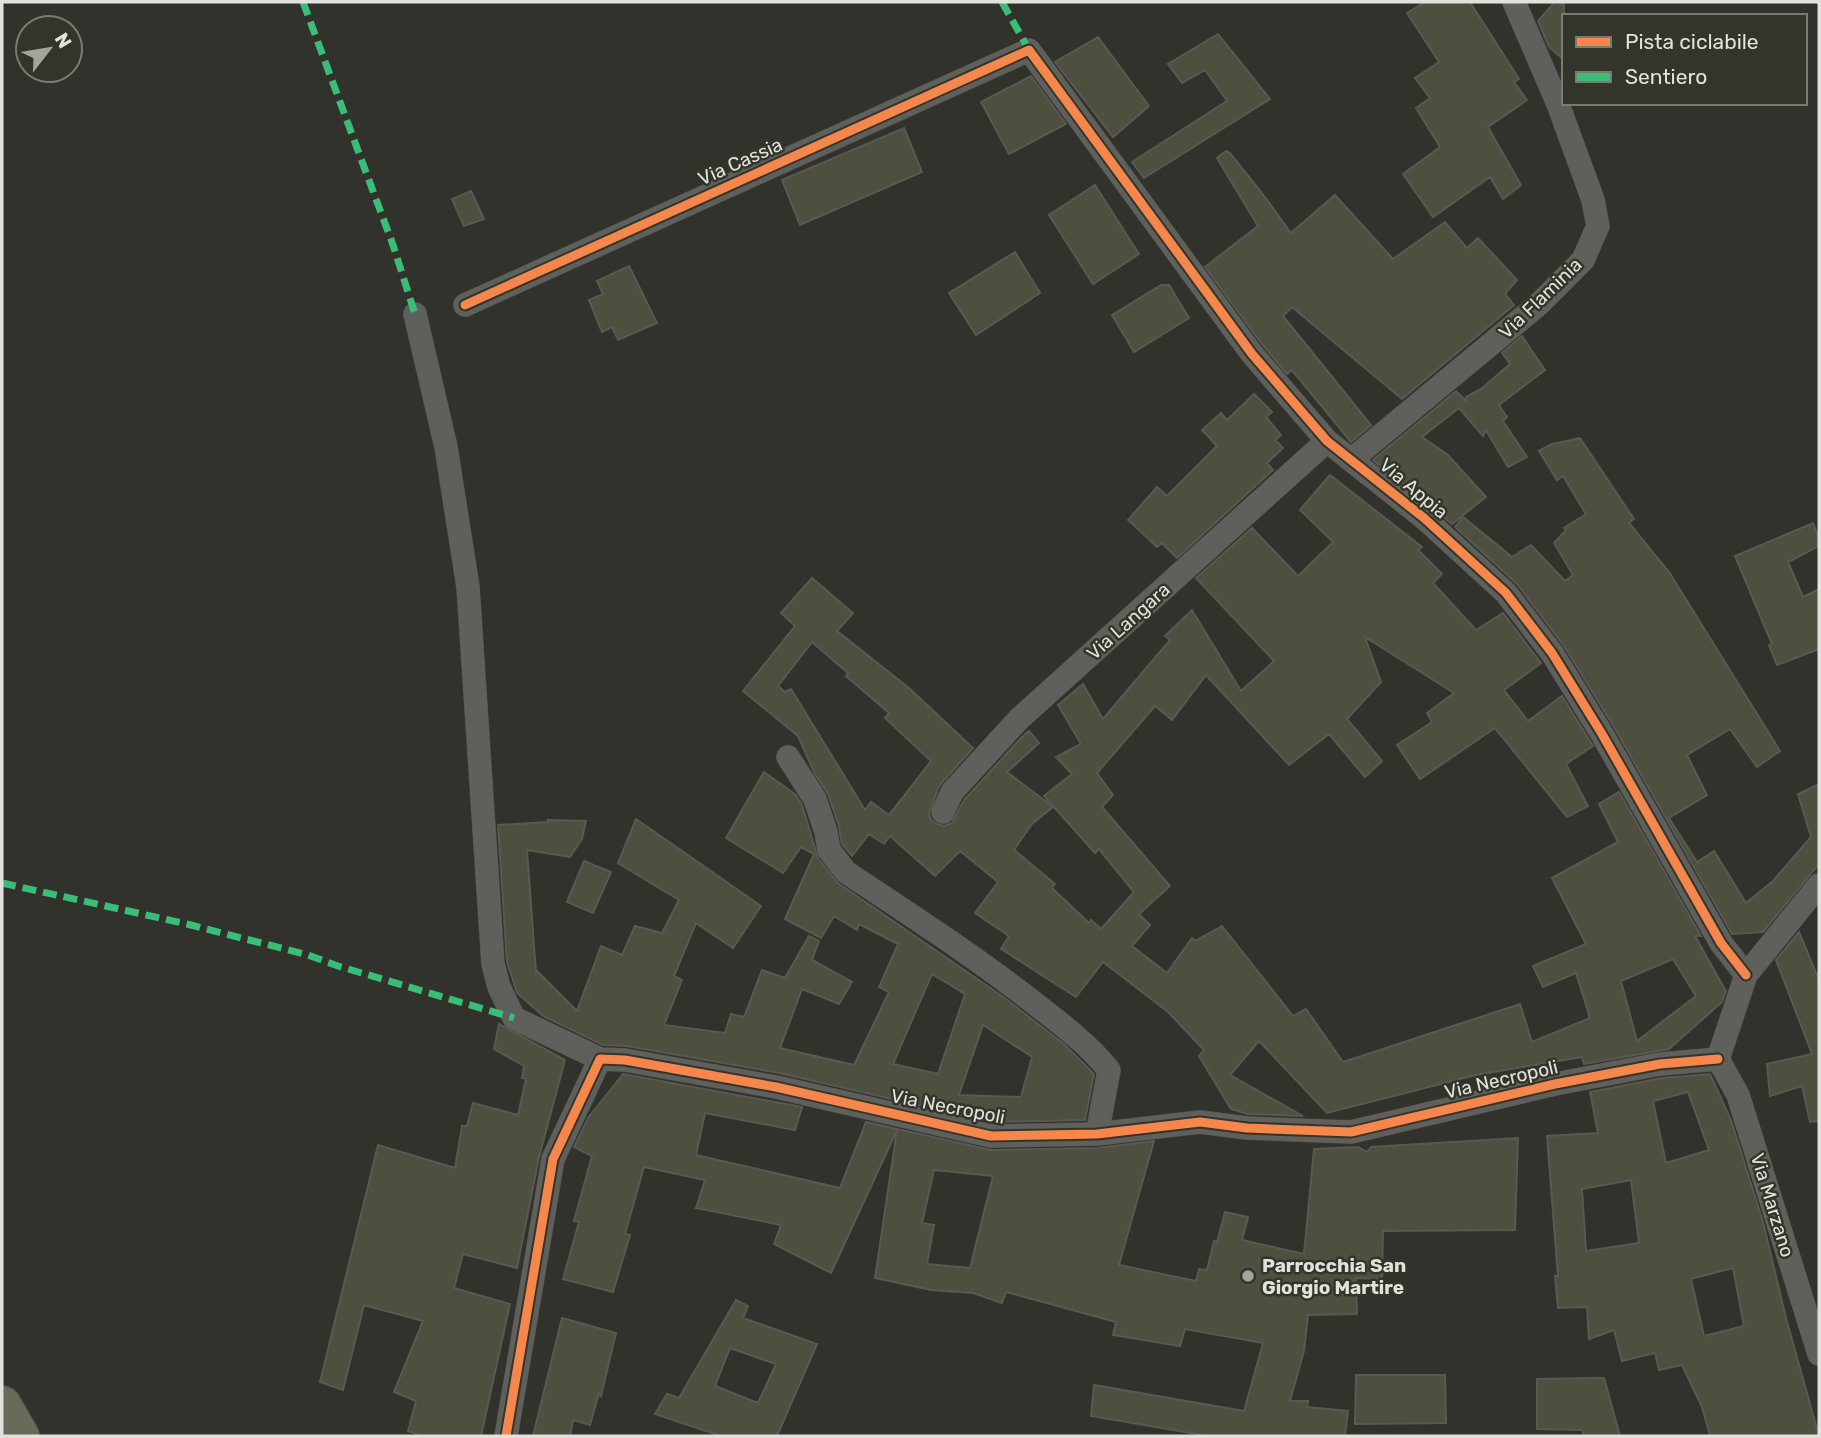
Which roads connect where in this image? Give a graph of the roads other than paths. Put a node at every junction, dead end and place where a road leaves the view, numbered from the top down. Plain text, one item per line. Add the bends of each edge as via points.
1 (1514, 2) edge
2 (1029, 50) joint
3 (465, 305) dead end
4 (415, 314) dead end
5 (1327, 441) junction
6 (1351, 460) junction
7 (788, 757) dead end
8 (943, 811) dead end
9 (1819, 885) edge
10 (1746, 975) junction
11 (600, 1059) junction
12 (1718, 1059) junction
13 (1097, 1133) junction
14 (1819, 1354) edge
15 (2, 1405) edge
16 (20, 1436) edge
17 (506, 1436) edge

1 - 6 street, Via Flaminia via 1558,104 1598,226 1583,260 1538,305
2 - 3 street, Via Cassia
2 - 5 street, Via Appia via 1252,354
4 - 11 street via 446,447 468,587 493,964 514,1018
5 - 6 street, Via Appia
5 - 8 street, Via Langara via 1019,719 952,792
6 - 10 street, Via Appia via 1424,518 1506,593 1552,653 1721,943
7 - 13 street via 815,799 829,850 846,872 997,974 1085,1042 1109,1070
9 - 10 street
10 - 12 street
11 - 13 street, Via Necropoli via 776,1087 991,1136
11 - 17 street via 553,1159
12 - 13 street, Via Necropoli via 1660,1063 1351,1132 1200,1122
12 - 14 street, Via Marzano via 1738,1095
15 - 16 highway

